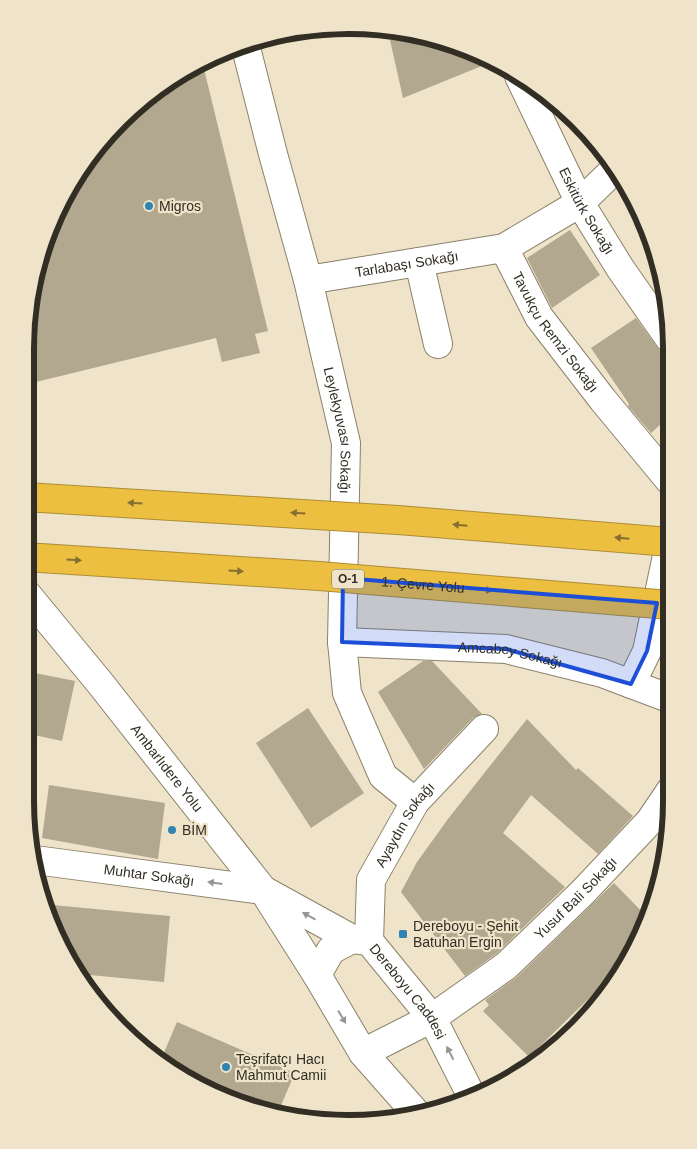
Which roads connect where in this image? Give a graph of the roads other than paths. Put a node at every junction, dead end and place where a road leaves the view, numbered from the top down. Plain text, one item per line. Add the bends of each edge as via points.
1 (247, 50) edge
2 (525, 88) edge
3 (610, 174) edge
4 (580, 203) junction
5 (504, 248) junction
6 (419, 262) junction
7 (308, 280) junction
8 (663, 329) edge
9 (438, 344) dead end
10 (663, 473) edge
11 (34, 497) edge
12 (663, 541) edge
13 (34, 558) edge
14 (663, 574) edge
15 (34, 603) edge
16 (663, 603) edge
17 (342, 642) junction
18 (631, 684) junction
19 (663, 696) edge
20 (484, 729) dead end
21 (414, 802) junction
22 (663, 802) edge
23 (40, 861) edge
24 (263, 890) junction
25 (360, 940) junction
26 (317, 975) junction
27 (432, 1018) junction
28 (363, 1053) junction
29 (469, 1091) edge
30 (412, 1109) edge

1 - 7 street, Leylekyuvası Sokağı
2 - 4 street, Eskitürk Sokağı
3 - 4 street
4 - 5 street
4 - 8 street, Eskitürk Sokağı
5 - 6 street, Tarlabaşı Sokağı
5 - 10 street, Tavukçu Remzi Sokağı via 540,317
6 - 7 street, Tarlabaşı Sokağı
6 - 9 street
7 - 17 street, Leylekyuvası Sokağı via 346,443
12 -> 11 highway, bridge via 398,520
13 -> 16 highway, 1. Çevre Yolu / O-1, bridge
14 - 18 street via 646,651
15 - 24 street, Ambarlıdere Yolu
17 - 18 street, Amcabey Sokağı via 506,650 602,673
17 - 21 street, Leylekyuvası Sokağı via 347,693 382,776
18 - 19 street, Amcabey Sokağı
20 - 21 street, Ayaydın Sokağı
21 - 25 street, Ayaydın Sokağı via 371,880
22 - 27 street, Yusuf Bali Sokağı via 650,821 582,893 506,966
24 -> 23 street, Muhtar Sokağı
25 -> 24 street
24 - 26 street, Ambarlıdere Yolu
25 - 26 street, Dereboyu Caddesi via 331,950
25 - 27 street, Dereboyu Caddesi
26 -> 28 street
27 - 28 street, Yusuf Bali Sokağı
29 -> 27 street, Dereboyu Caddesi
28 - 30 street

